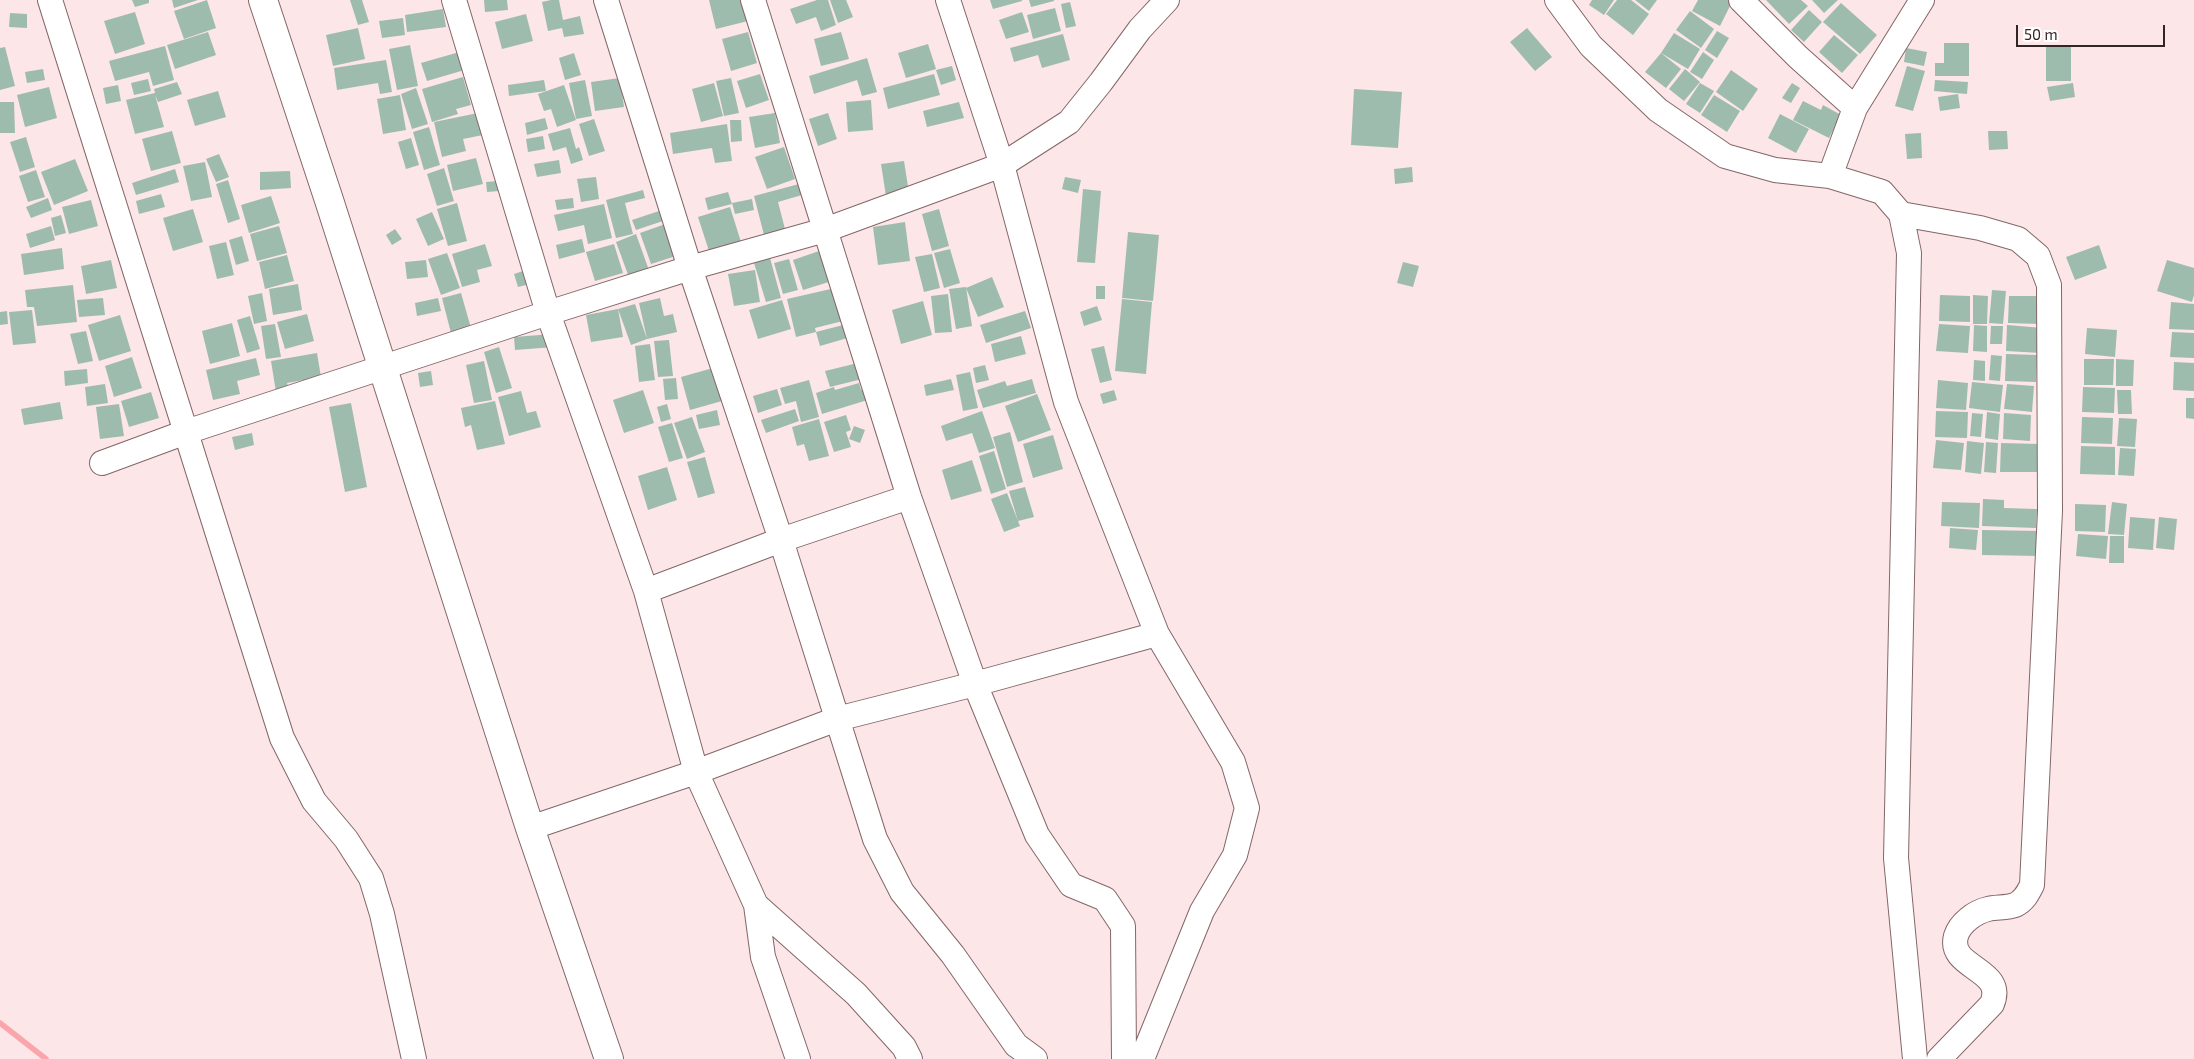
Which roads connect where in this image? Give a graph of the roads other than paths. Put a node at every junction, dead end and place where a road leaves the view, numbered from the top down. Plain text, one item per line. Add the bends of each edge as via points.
1 (50, 0) edge
2 (263, 0) edge
3 (454, 0) edge
4 (606, 0) edge
5 (753, 0) edge
6 (948, 0) edge
7 (1167, 0) edge
8 (1557, 0) edge
9 (1741, 0) edge
10 (1922, 0) edge
11 (1855, 108) junction
12 (1002, 165) junction
13 (1830, 176) junction
14 (1901, 214) junction
15 (825, 230) junction
16 (690, 268) junction
17 (548, 312) junction
18 (383, 368) junction
19 (186, 432) junction
20 (102, 463) dead end
21 (909, 496) junction
22 (781, 540) junction
23 (646, 591) junction
24 (1158, 634) junction
25 (975, 684) junction
26 (837, 719) junction
27 (696, 772) junction
28 (530, 828) junction
29 (756, 905) junction
30 (414, 1059) edge
31 (609, 1059) edge
32 (798, 1059) edge
33 (910, 1059) edge
34 (1035, 1059) edge
35 (1124, 1059) edge
36 (1142, 1059) edge
37 (1915, 1059) edge
38 (1939, 1059) edge

1 - 19 street
2 - 18 street
3 - 17 street
4 - 16 street
5 - 15 street
6 - 12 street
7 - 12 street via 1140,29 1069,122
8 - 13 street via 1591,46 1652,103 1725,156 1775,170
9 - 11 street via 1798,58
10 - 11 street
11 - 13 street
12 - 15 street
12 - 24 street via 1066,402
13 - 14 street via 1882,192
14 - 37 street via 1909,253 1896,858
14 - 38 street via 1980,228 2018,239 2038,256 2049,285 2050,511 2032,885 2026,897 2014,905 1986,909 1962,924 1956,935 1955,945 1961,958 1994,985 1996,996
15 - 16 street
15 - 21 street
16 - 17 street
16 - 22 street
17 - 18 street
17 - 23 street
18 - 19 street
18 - 28 street
19 - 20 street
19 - 30 street via 282,738 314,801 346,839 371,878
21 - 22 street
21 - 25 street
22 - 23 street
22 - 26 street
23 - 27 street
24 - 25 street
24 - 36 street via 1233,762 1247,808 1235,855 1202,911
25 - 26 street
25 - 35 street via 1037,835 1071,885 1105,899 1123,926
26 - 27 street
26 - 34 street via 875,839 902,892 953,955 1016,1045
27 - 28 street
27 - 29 street
28 - 31 street
29 - 32 street via 763,958
29 - 33 street via 856,994 904,1047

